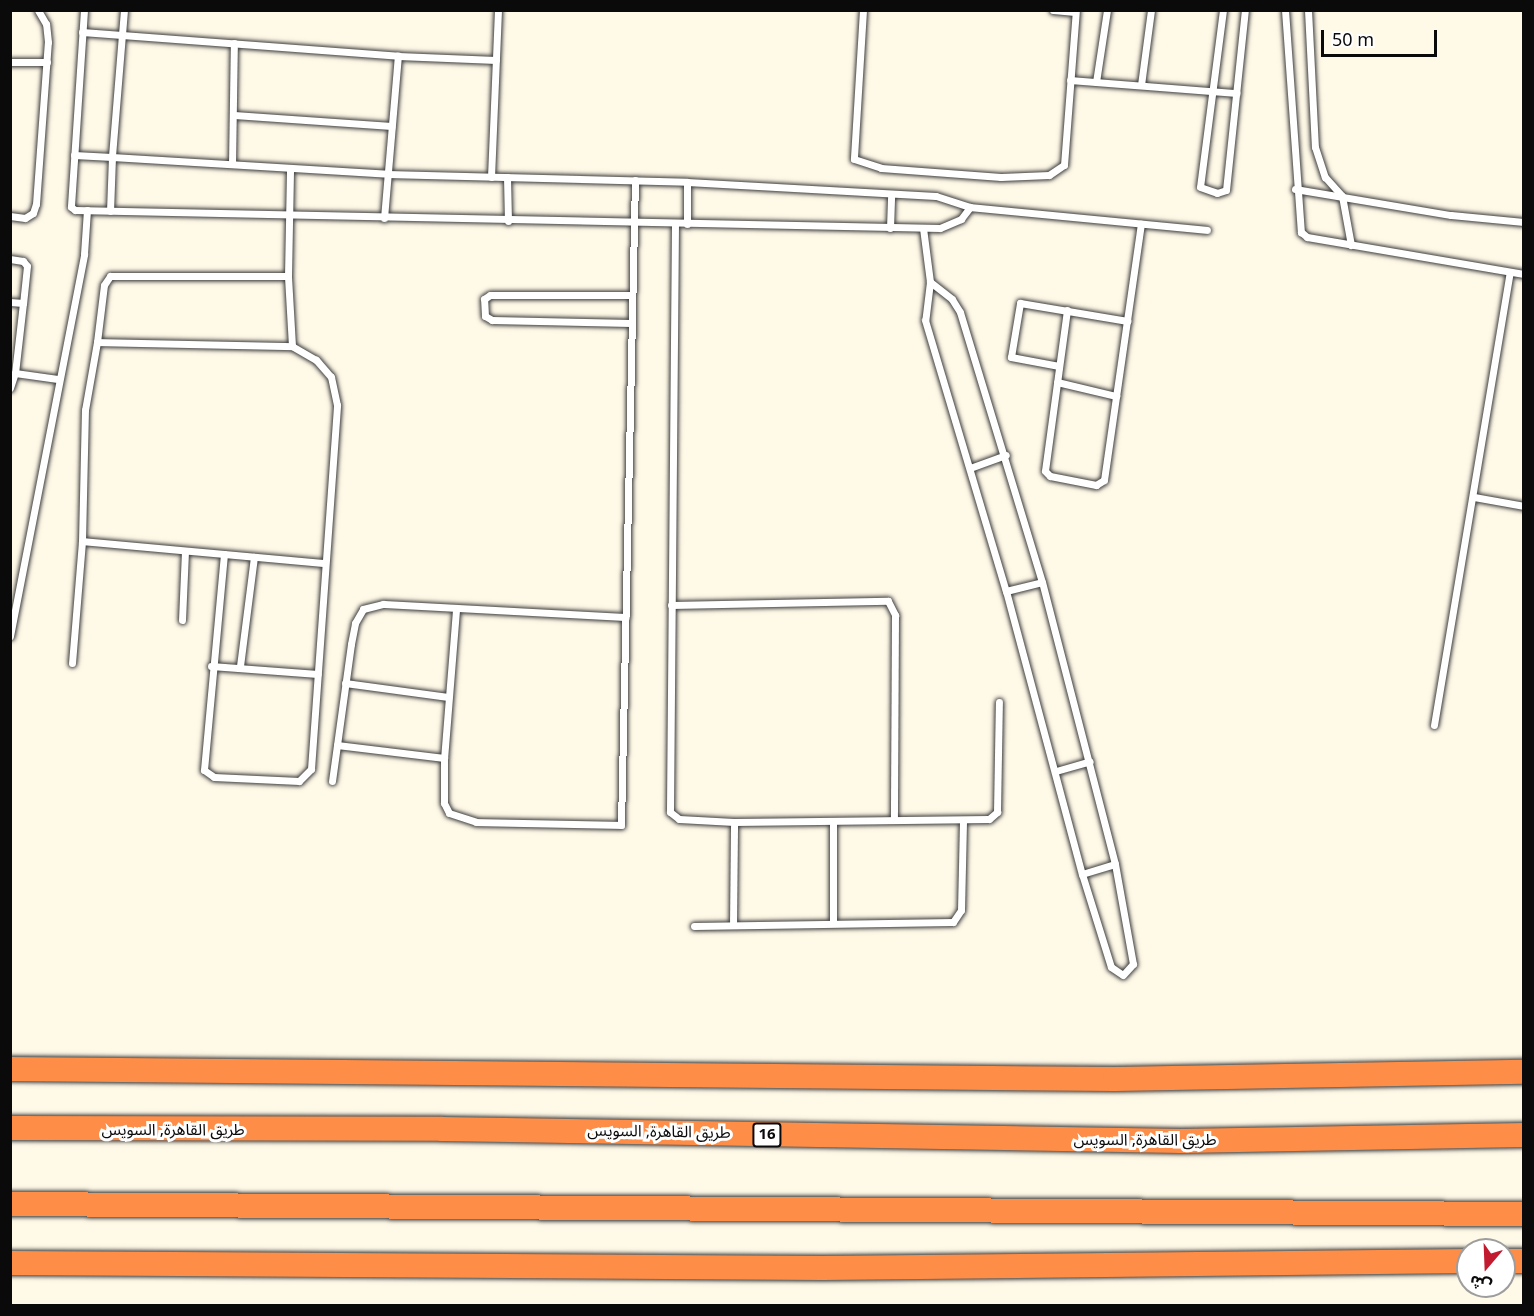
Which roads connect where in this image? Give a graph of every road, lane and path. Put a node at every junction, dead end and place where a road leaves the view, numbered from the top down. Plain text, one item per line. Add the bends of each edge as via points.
1 (38, 10) edge
2 (84, 10) edge
3 (124, 10) edge
4 (498, 10) edge
5 (863, 10) edge
6 (1053, 10) edge
7 (1107, 10) edge
8 (1150, 10) edge
9 (1223, 10) edge
10 (1245, 10) edge
11 (1285, 10) edge
12 (1308, 10) edge
13 (1076, 11) edge
14 (82, 32) junction
15 (123, 34) junction
16 (234, 43) junction
17 (398, 56) junction
18 (496, 60) junction
19 (10, 62) edge
20 (47, 62) junction
21 (1070, 80) junction
22 (1096, 82) junction
23 (1141, 86) junction
24 (1214, 91) junction
25 (1236, 93) junction
26 (234, 115) junction
27 (392, 126) junction
28 (74, 155) junction
29 (112, 157) junction
30 (232, 164) junction
31 (290, 168) junction
32 (387, 174) junction
33 (491, 177) junction
34 (507, 177) junction
35 (635, 180) junction
36 (687, 182) junction
37 (1295, 189) junction
38 (891, 194) junction
39 (1342, 196) junction
40 (970, 207) junction
41 (87, 210) junction
42 (110, 210) junction
43 (289, 215) junction
44 (10, 216) edge
45 (384, 218) junction
46 (508, 221) junction
47 (1524, 222) edge
48 (634, 223) junction
49 (675, 224) junction
50 (687, 224) junction
51 (1141, 224) junction
52 (890, 228) junction
53 (923, 228) junction
54 (1207, 230) dead end
55 (1351, 245) junction
56 (10, 259) edge
57 (1510, 272) junction
58 (1524, 274) edge
59 (288, 276) junction
60 (930, 282) junction
61 (632, 295) junction
62 (10, 303) edge
63 (23, 303) junction
64 (1067, 310) junction
65 (1127, 321) junction
66 (632, 323) junction
67 (97, 342) junction
68 (292, 346) junction
69 (1059, 366) junction
70 (15, 373) junction
71 (58, 379) junction
72 (1057, 382) junction
73 (10, 388) edge
74 (1116, 396) junction
75 (1006, 455) junction
76 (970, 468) junction
77 (1474, 497) junction
78 (1524, 506) edge
79 (82, 541) junction
80 (185, 551) junction
81 (224, 554) junction
82 (254, 557) junction
83 (326, 563) junction
84 (1042, 582) junction
85 (1006, 591) junction
86 (670, 604) junction
87 (456, 610) junction
88 (626, 616) junction
89 (182, 620) dead end
90 (10, 636) edge
91 (72, 663) dead end
92 (211, 666) junction
93 (240, 666) junction
94 (318, 674) junction
95 (345, 683) junction
96 (448, 697) junction
97 (999, 702) dead end
98 (1434, 725) dead end
99 (337, 745) junction
100 (444, 758) junction
101 (1090, 761) junction
102 (1056, 771) junction
103 (332, 781) dead end
104 (894, 820) junction
105 (963, 820) junction
106 (833, 821) junction
107 (734, 822) junction
108 (1115, 864) junction
109 (1082, 874) junction
110 (833, 923) junction
111 (733, 925) junction
112 (694, 926) dead end
113 (10, 1069) edge
114 (1524, 1072) edge
115 (10, 1128) edge
116 (1524, 1135) edge
117 (10, 1204) edge
118 (1524, 1214) edge
119 (1456, 1261) edge
120 (10, 1263) edge

1 - 20 lane via 46,24
2 - 14 lane
3 - 15 lane
4 - 18 lane
5 - 21 lane via 854,159 881,168 969,175 1001,177 1058,172 1064,165
6 - 13 lane
7 - 22 lane
8 - 23 lane
9 - 24 lane
10 - 25 lane
11 - 37 lane
12 - 39 lane via 1315,147 1325,177
13 - 21 lane
14 - 15 lane
14 - 28 lane
15 - 16 lane
15 - 29 lane
16 - 17 lane
16 - 26 lane
17 - 18 lane
17 - 27 lane
18 - 33 lane
19 - 20 lane
20 - 44 lane via 36,204 33,213 25,218
21 - 22 lane
22 - 23 lane
23 - 24 lane
24 - 25 lane
24 - 25 lane via 1200,187 1217,193 1226,190
26 - 27 lane
26 - 30 lane
27 - 32 lane
28 - 29 lane
28 - 41 lane via 71,207
29 - 30 lane
29 - 42 lane
30 - 31 lane
31 - 32 lane
31 - 43 lane
32 - 33 lane
32 - 45 lane
33 - 34 lane
34 - 35 lane
34 - 46 lane
35 - 36 lane
35 - 48 lane
36 - 38 lane
36 - 50 lane
37 - 39 lane
37 - 55 lane via 1297,220 1307,237
38 - 40 lane via 948,198
38 - 52 lane
39 - 47 lane via 1451,215
39 - 55 lane
40 - 51 lane
40 - 53 lane via 951,225
41 - 42 lane
41 - 71 lane via 84,254
42 - 43 lane
43 - 45 lane
43 - 59 lane
45 - 46 lane
46 - 48 lane
48 - 49 lane
48 - 61 lane
49 - 50 lane
49 - 86 lane
50 - 52 lane
51 - 54 lane
51 - 65 lane
52 - 53 lane
53 - 60 lane
55 - 57 lane
56 - 63 lane via 27,266
57 - 58 lane
57 - 77 lane
59 - 67 lane via 110,276 104,285
59 - 68 lane
60 - 75 lane via 952,299 960,312
60 - 76 lane via 925,320
61 - 66 lane
61 - 66 lane via 490,295 484,299 485,316 492,320
62 - 63 lane
63 - 70 lane
64 - 65 lane
64 - 69 lane
64 - 69 lane via 1022,302 1016,317 1011,357
65 - 74 lane
66 - 88 lane
67 - 68 lane
67 - 79 lane via 85,410
68 - 83 lane via 316,360 331,377 336,405
69 - 72 lane
70 - 71 lane
70 - 73 lane
71 - 90 lane
72 - 74 lane
72 - 74 lane via 1044,468 1050,476 1096,485 1102,482
75 - 76 lane
75 - 84 lane
76 - 85 lane
77 - 78 lane
77 - 98 lane
79 - 80 lane
79 - 91 lane
80 - 81 lane
80 - 89 lane
81 - 82 lane
81 - 92 lane
82 - 83 lane
82 - 93 lane
83 - 94 lane
84 - 85 lane
84 - 101 lane
85 - 102 lane
86 - 104 lane via 888,601 895,615
86 - 107 lane via 668,806 679,819
87 - 88 lane
87 - 95 lane via 382,604 363,609 355,623
87 - 96 lane
88 - 100 lane via 621,825 464,820 449,813 444,803
92 - 93 lane
92 - 94 lane via 204,770 214,777 299,781 307,777 311,769
93 - 94 lane
95 - 96 lane
95 - 99 lane
96 - 100 lane
97 - 105 lane via 997,812 989,819
99 - 100 lane
99 - 103 lane
101 - 102 lane
101 - 108 lane
102 - 109 lane
104 - 105 lane
104 - 106 lane
105 - 110 lane via 957,919
106 - 107 lane
106 - 110 lane
107 - 111 lane
108 - 109 lane
108 - 109 lane via 1133,964 1123,975 1111,967
110 - 111 lane
111 - 112 lane
113 - 114 highway via 1115,1079
115 - 116 highway, طريق القاهرة, السويس / 16 via 442,1129 1170,1141
117 - 118 highway
119 - 120 highway via 823,1268

